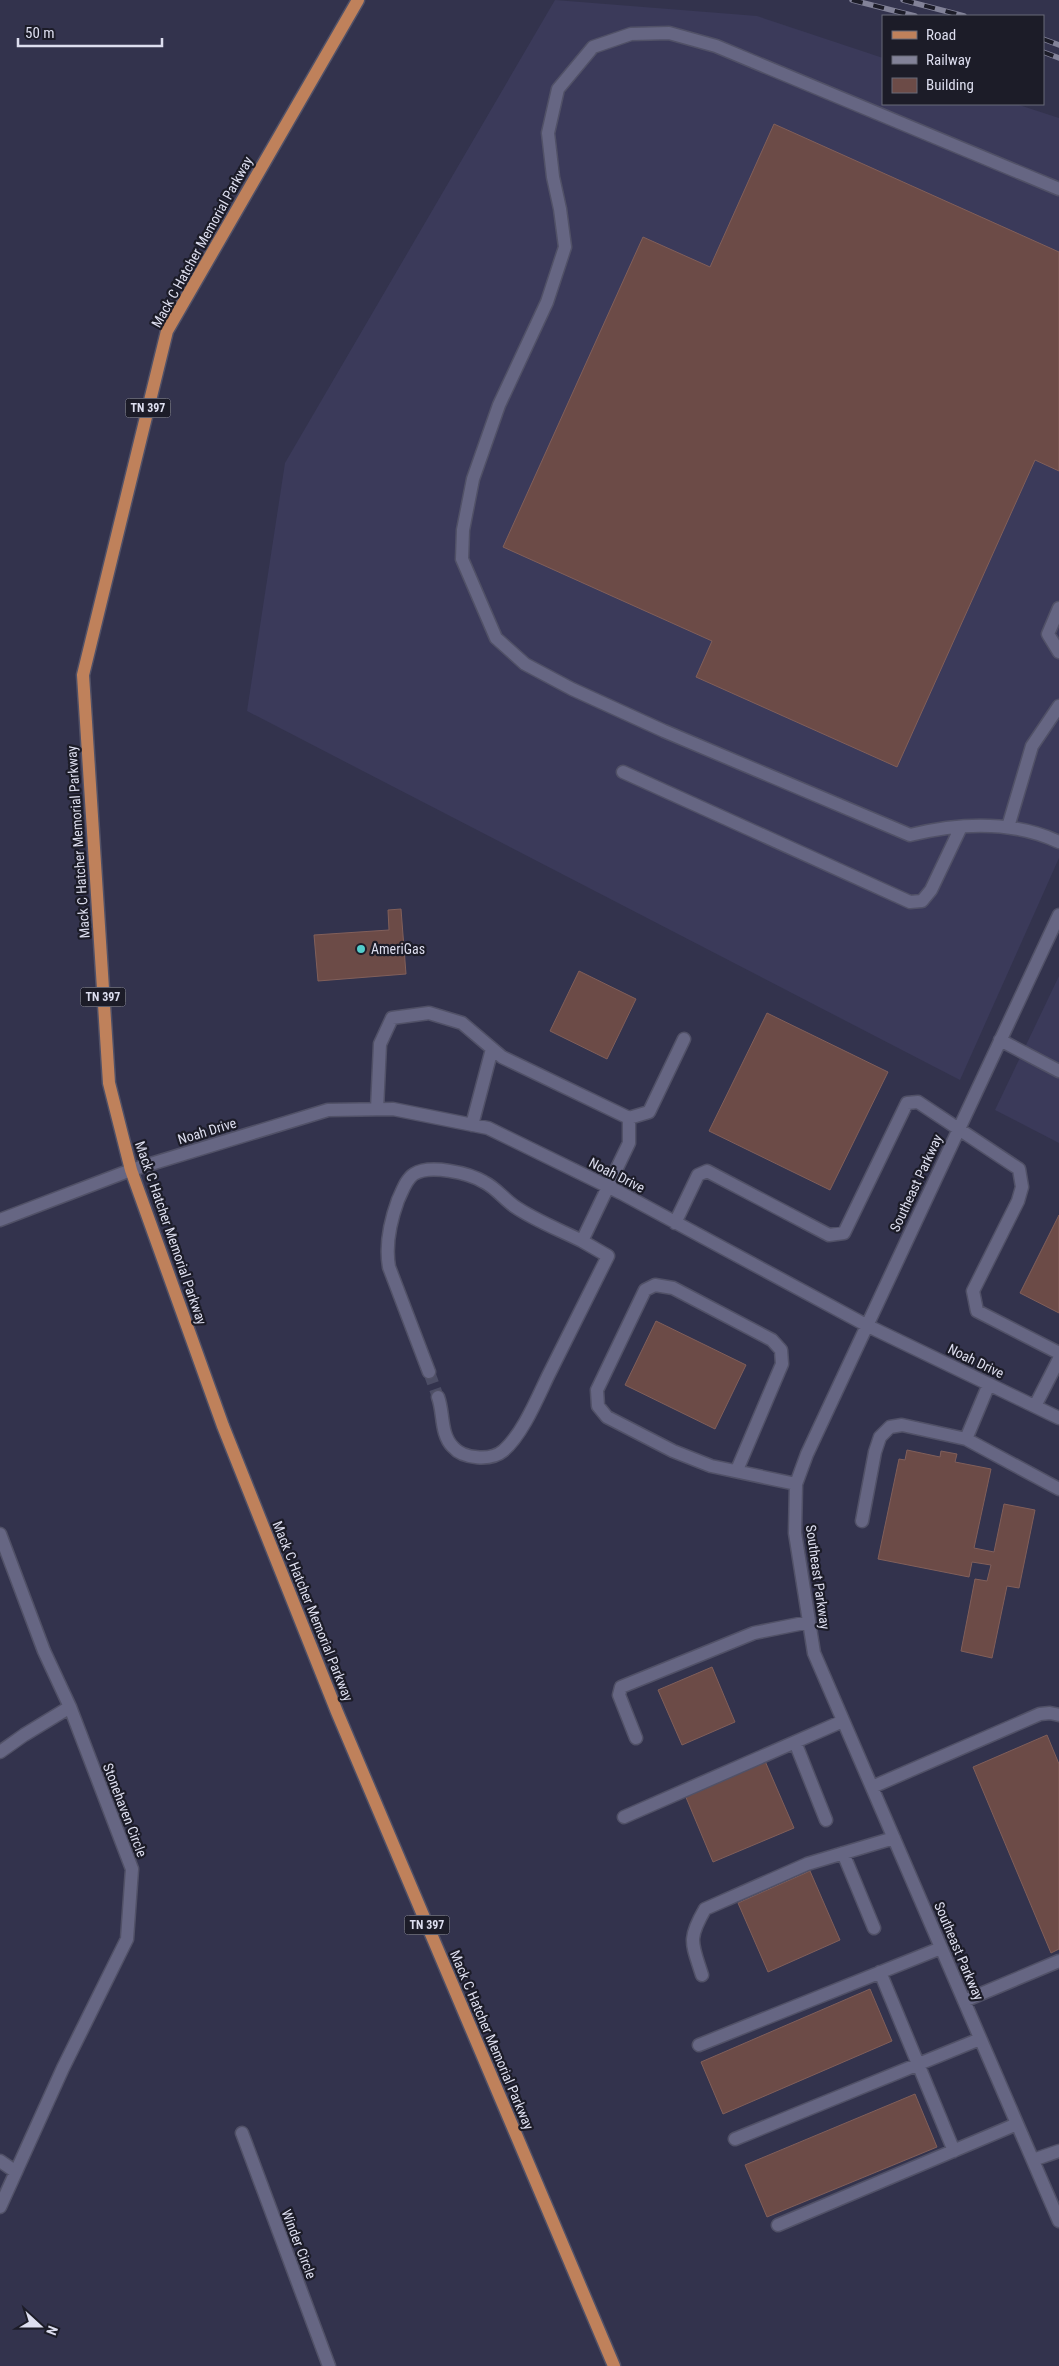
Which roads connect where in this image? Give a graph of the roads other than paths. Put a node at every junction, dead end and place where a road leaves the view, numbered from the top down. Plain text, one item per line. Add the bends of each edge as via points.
1 (358, 0) edge
2 (1059, 189) edge
3 (1059, 608) edge
4 (1059, 652) edge
5 (1059, 706) edge
6 (623, 772) dead end
7 (960, 827) junction
8 (1008, 827) junction
9 (1059, 842) edge
10 (1059, 915) edge
11 (684, 1039) dead end
12 (1000, 1040) junction
13 (492, 1049) junction
14 (1059, 1071) edge
15 (376, 1109) junction
16 (629, 1118) junction
17 (472, 1125) junction
18 (959, 1127) junction
19 (131, 1170) junction
20 (609, 1188) junction
21 (0, 1220) edge
22 (675, 1222) junction
23 (582, 1241) junction
24 (866, 1325) junction
25 (1059, 1353) edge
26 (1059, 1358) edge
27 (429, 1372) tunnel mouth
28 (989, 1384) junction
29 (438, 1397) tunnel mouth
30 (1035, 1406) junction
31 (1059, 1418) edge
32 (966, 1438) junction
33 (737, 1470) junction
34 (796, 1484) junction
35 (1059, 1488) edge
36 (862, 1522) dead end
37 (0, 1534) edge
38 (5, 1560) edge
39 (809, 1622) junction
40 (70, 1707) junction
41 (1059, 1715) edge
42 (843, 1721) junction
43 (636, 1738) dead end
44 (795, 1742) junction
45 (0, 1752) edge
46 (872, 1787) junction
47 (624, 1817) dead end
48 (826, 1820) dead end
49 (894, 1838) junction
50 (843, 1853) junction
51 (874, 1928) dead end
52 (941, 1948) junction
53 (1059, 1961) edge
54 (880, 1972) junction
55 (702, 1975) dead end
56 (964, 2001) junction
57 (980, 2039) junction
58 (699, 2045) dead end
59 (917, 2065) junction
60 (1017, 2124) junction
61 (242, 2133) dead end
62 (736, 2139) dead end
63 (954, 2151) junction
64 (1059, 2151) edge
65 (1033, 2160) junction
66 (0, 2161) edge
67 (16, 2172) junction
68 (0, 2207) edge
69 (1059, 2221) edge
70 (778, 2226) dead end
71 (329, 2366) edge
72 (614, 2366) edge

1 - 19 main road, Mack C Hatcher Memorial Parkway / TN 397 via 167,331 83,674 109,1083
2 - 7 street via 716,46 670,33 631,34 593,47 558,89 548,133 552,177 565,247 547,302 499,405 473,479 463,530 462,559 496,638 525,664 656,728 910,835 942,827
3 - 4 street via 1048,634
5 - 8 street via 1032,746
6 - 7 street via 910,902 922,900 931,890
7 - 8 street
8 - 9 street via 1041,834
10 - 12 street, Southeast Parkway
11 - 16 street via 649,1112
12 - 14 street
12 - 18 street, Southeast Parkway
13 - 15 street via 462,1023 429,1013 392,1018 380,1044
13 - 16 street via 502,1057
13 - 17 street
15 - 17 street, Noah Drive via 393,1108
15 - 19 street, Noah Drive via 328,1110
16 - 20 street via 628,1143
17 - 20 street, Noah Drive via 488,1128
18 - 22 street via 918,1102 908,1103 844,1233 829,1235 707,1171 698,1176
18 - 24 street, Southeast Parkway
18 - 25 street via 1019,1169 1022,1187 972,1291 977,1311
19 - 21 street, Noah Drive
19 - 72 main road, Mack C Hatcher Memorial Parkway / TN 397 via 223,1426 337,1712
20 - 22 street, Noah Drive
20 - 23 street
22 - 24 street, Noah Drive
23 - 27 street via 514,1206 497,1190 470,1176 446,1170 424,1170 413,1174 394,1212 386,1251
23 - 29 street via 608,1256 512,1443 501,1453 485,1457 469,1456 454,1448 446,1436
24 - 28 street, Noah Drive
24 - 34 street, Southeast Parkway
26 - 30 street
28 - 30 street, Noah Drive
28 - 32 street
30 - 31 street, Noah Drive
32 - 35 street
32 - 36 street via 902,1424 890,1427 880,1436 875,1452
33 - 33 street via 711,1466 673,1451 607,1417 598,1406 597,1390 645,1290 656,1285 681,1293 772,1340 781,1350 782,1364
33 - 34 street
34 - 39 street, Southeast Parkway via 795,1533
37 - 38 street, Stonehaven Circle
38 - 40 street, Stonehaven Circle
39 - 42 street, Southeast Parkway via 814,1653
39 - 43 street via 754,1633 621,1686 619,1695
40 - 45 street
40 - 67 street, Stonehaven Circle via 132,1870 127,1940
41 - 46 street via 1040,1714
42 - 44 street
42 - 46 street, Southeast Parkway
44 - 47 street
44 - 48 street
46 - 49 street, Southeast Parkway
49 - 50 street
49 - 52 street, Southeast Parkway
50 - 51 street
50 - 55 street via 807,1864 705,1909 691,1939
52 - 54 street
52 - 56 street, Southeast Parkway
53 - 56 street
54 - 58 street
54 - 59 street
56 - 57 street, Southeast Parkway
57 - 59 street
57 - 60 street, Southeast Parkway
59 - 62 street
59 - 63 street
60 - 63 street
60 - 65 street, Southeast Parkway
61 - 71 street, Winder Circle
63 - 70 street
64 - 65 street
65 - 69 street, Southeast Parkway
66 - 67 street
67 - 68 street, Stonehaven Circle

